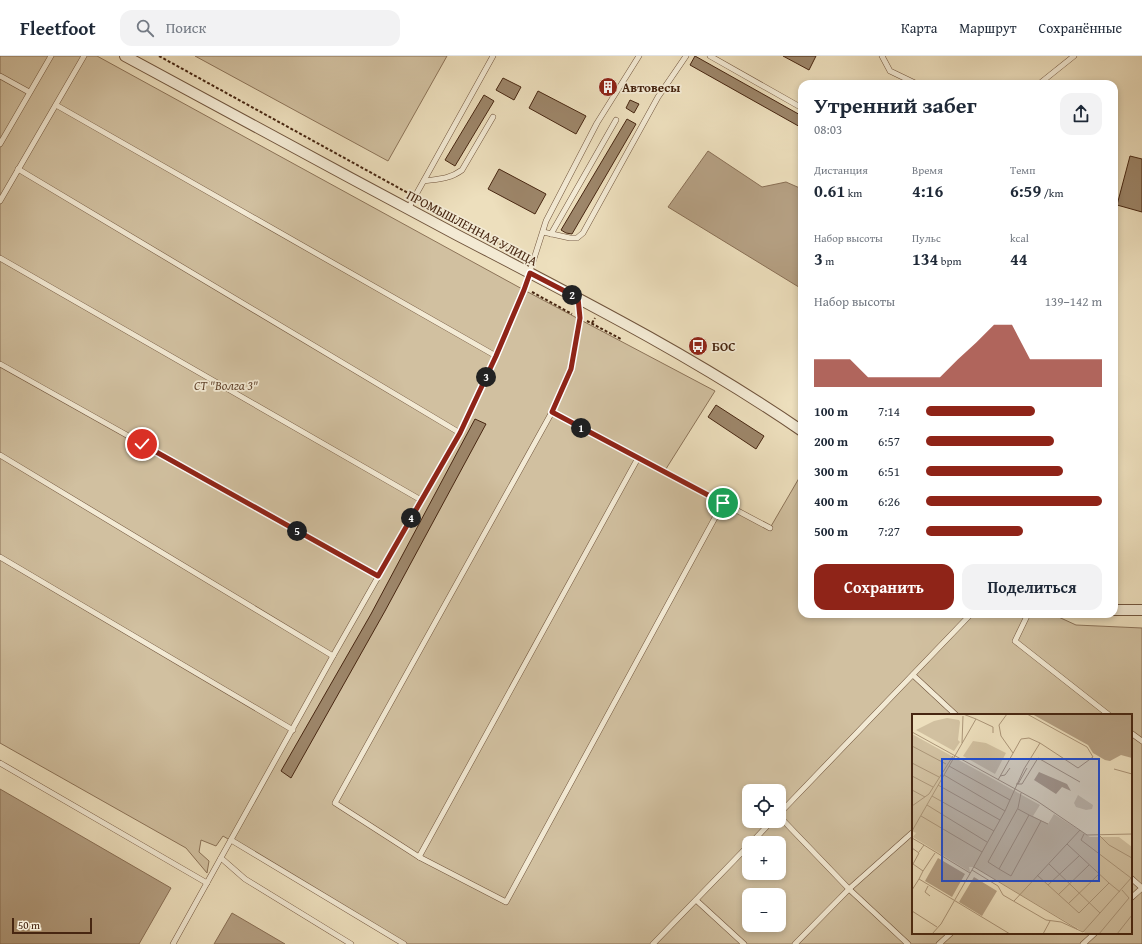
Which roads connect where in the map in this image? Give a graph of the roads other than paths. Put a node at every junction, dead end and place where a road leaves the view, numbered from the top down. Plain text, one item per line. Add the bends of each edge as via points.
1 (51, 56) edge
2 (84, 56) edge
3 (125, 56) edge
4 (493, 56) edge
5 (639, 56) edge
6 (686, 56) edge
7 (710, 56) edge
8 (882, 56) edge
9 (1074, 56) edge
10 (0, 76) edge
11 (909, 80) edge
12 (1044, 80) edge
13 (30, 92) junction
14 (56, 105) junction
15 (798, 106) edge
16 (493, 117) dead end
17 (616, 120) dead end
18 (0, 144) edge
19 (18, 169) junction
20 (424, 181) junction
21 (0, 201) edge
22 (408, 209) junction
23 (543, 232) junction
24 (551, 234) junction
25 (0, 258) edge
26 (530, 273) junction
27 (578, 298) junction
28 (496, 356) junction
29 (0, 364) edge
30 (552, 412) junction
31 (798, 428) edge
32 (460, 433) junction
33 (0, 455) edge
34 (638, 458) junction
35 (421, 500) junction
36 (723, 503) junction
37 (770, 528) dead end
38 (0, 557) edge
39 (378, 576) junction
40 (1118, 610) edge
41 (1142, 610) edge
42 (967, 618) edge
43 (1026, 618) edge
44 (333, 656) junction
45 (913, 675) junction
46 (955, 714) edge
47 (1108, 714) edge
48 (293, 730) junction
49 (1132, 734) edge
50 (1142, 741) edge
51 (0, 763) edge
52 (786, 808) edge
53 (786, 822) edge
54 (765, 828) edge
55 (912, 833) edge
56 (758, 836) edge
57 (231, 840) junction
58 (742, 852) edge
59 (419, 857) junction
60 (221, 858) junction
61 (1132, 879) edge
62 (207, 883) junction
63 (850, 889) junction
64 (1132, 897) edge
65 (696, 900) junction
66 (950, 934) edge
67 (1094, 934) edge
68 (173, 944) edge
69 (351, 944) edge
70 (404, 944) edge
71 (653, 944) edge
72 (744, 944) edge
73 (795, 944) edge
74 (908, 944) edge
75 (939, 944) edge
76 (1083, 944) edge

1 - 13 lane
2 - 14 lane
3 - 22 street, ПРОМЫШЛЕННАЯ УЛИЦА
4 - 20 lane
5 - 23 lane via 596,124 546,221
6 - 24 lane via 658,97 583,233 576,238
7 - 15 lane
8 - 11 lane via 890,71
9 - 12 lane
10 - 13 lane
13 - 18 lane
14 - 19 lane
14 - 28 lane
16 - 20 lane via 462,170 443,179
17 - 24 lane
19 - 21 lane
19 - 32 lane
20 - 22 lane
22 - 26 street, ПРОМЫШЛЕННАЯ УЛИЦА
23 - 24 lane
23 - 26 lane
25 - 35 lane
26 - 27 street, ПРОМЫШЛЕННАЯ УЛИЦА
26 - 28 lane
27 - 30 lane via 580,318 571,369
27 - 31 street, ПРОМЫШЛЕННАЯ УЛИЦА via 690,360
28 - 32 lane
29 - 39 lane
30 - 34 lane
30 - 59 lane via 334,804
32 - 35 lane
33 - 44 lane
34 - 36 lane
34 - 59 lane
35 - 39 lane
36 - 37 lane
36 - 59 lane via 506,902
38 - 48 lane
39 - 44 lane
40 - 41 street
42 - 45 lane
43 - 47 lane via 1015,641
44 - 48 lane
45 - 46 lane
45 - 52 lane
48 - 57 lane
49 - 50 lane
51 - 62 lane
53 - 63 lane
54 - 56 lane
55 - 63 lane
57 - 60 lane
57 - 70 lane
58 - 65 lane
60 - 62 lane
60 - 69 lane via 245,879
61 - 64 lane via 1142,888
62 - 68 lane
63 - 73 lane
63 - 74 lane
65 - 71 lane
65 - 72 lane
66 - 75 lane
67 - 76 lane

